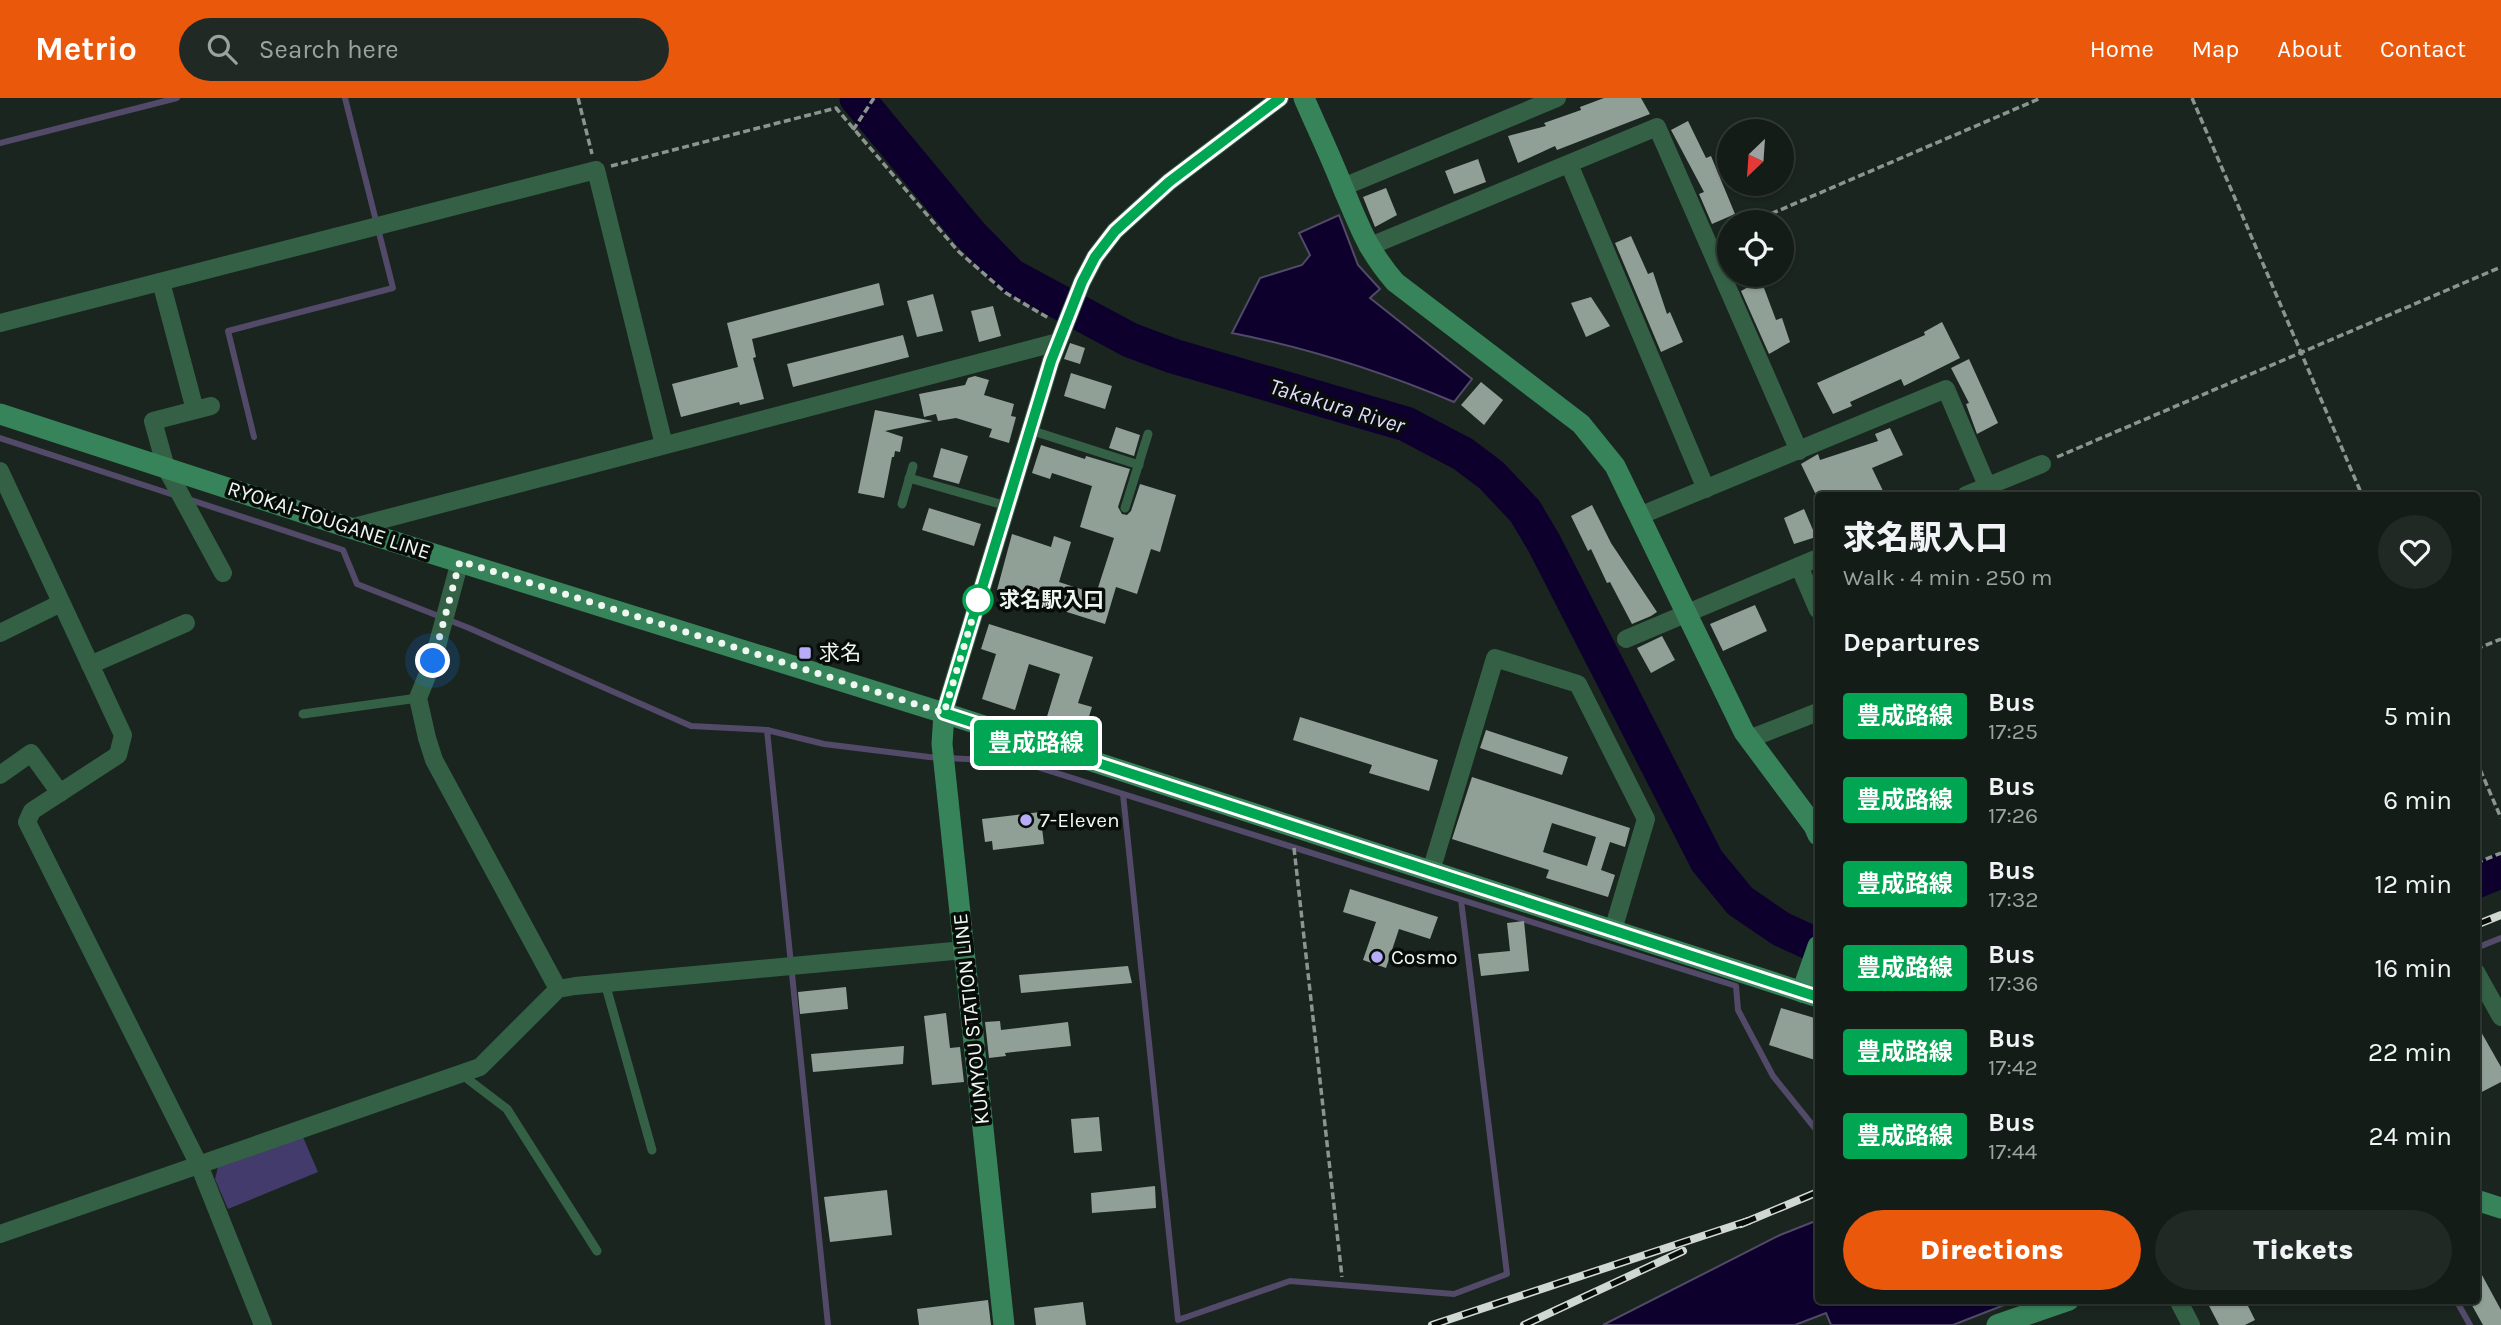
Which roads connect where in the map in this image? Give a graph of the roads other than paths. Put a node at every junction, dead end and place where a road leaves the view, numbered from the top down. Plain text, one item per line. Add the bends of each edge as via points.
1 (1280, 98) edge
2 (1304, 98) edge
3 (1557, 98) edge
4 (1569, 164) junction
5 (1343, 187) junction
6 (1368, 247) junction
7 (161, 282) junction
8 (0, 323) edge
9 (1062, 330) junction
10 (0, 414) edge
11 (1030, 430) junction
12 (1148, 434) dead end
13 (664, 445) junction
14 (1799, 451) junction
15 (2042, 464) road end
16 (1139, 465) junction
17 (913, 466) dead end
18 (166, 468) junction
19 (0, 471) edge
20 (909, 478) junction
21 (1706, 489) junction
22 (1989, 491) edge
23 (902, 504) dead end
24 (1007, 506) junction
25 (1125, 508) dead end
26 (1639, 516) junction
27 (349, 528) junction
28 (1815, 559) edge
29 (460, 561) junction
30 (1799, 566) junction
31 (223, 573) dead end
32 (61, 603) junction
33 (1815, 603) edge
34 (1687, 613) junction
35 (186, 623) dead end
36 (0, 633) edge
37 (1626, 639) dead end
38 (90, 665) junction
39 (418, 698) junction
40 (944, 713) junction
41 (1815, 713) edge
42 (303, 714) dead end
43 (1749, 739) junction
44 (0, 775) edge
45 (60, 793) junction
46 (1815, 828) edge
47 (1431, 871) junction
48 (1613, 930) junction
49 (964, 950) junction
50 (1815, 954) edge
51 (2480, 979) edge
52 (605, 983) junction
53 (558, 989) junction
54 (1810, 994) edge
55 (2501, 1017) edge
56 (461, 1074) junction
57 (652, 1150) dead end
58 (199, 1165) junction
59 (2480, 1201) edge
60 (2501, 1208) edge
61 (0, 1234) edge
62 (597, 1251) dead end
63 (2057, 1304) edge
64 (2180, 1304) edge
65 (264, 1325) edge
66 (1004, 1325) edge
67 (1997, 1325) edge
68 (2191, 1325) edge

1 - 9 street via 1169,182 1115,231 1095,257
2 - 5 main road
3 - 5 street
4 - 6 street
4 - 14 street via 1657,127
4 - 21 street
5 - 6 main road
6 - 26 main road via 1395,282 1581,424 1615,466
7 - 8 street
7 - 13 street via 596,170
7 - 18 street via 203,408 153,421
9 - 11 street
9 - 13 street
10 - 18 main road, RYOKAI-TOUGANE LINE
11 - 16 lane
11 - 24 street
12 - 16 lane
13 - 27 street
14 - 21 street
14 - 22 street via 1946,389
15 - 22 street
16 - 25 lane
17 - 20 lane
18 - 27 main road, RYOKAI-TOUGANE LINE
18 - 31 street
19 - 32 street
20 - 23 lane
20 - 24 lane
21 - 26 street
24 - 40 street
26 - 34 main road
27 - 29 main road, RYOKAI-TOUGANE LINE
28 - 30 street
29 - 39 street
29 - 40 main road, RYOKAI-TOUGANE LINE
30 - 33 street
30 - 34 street
32 - 36 street
32 - 38 street
34 - 37 street
34 - 43 main road
35 - 38 street
38 - 45 street via 122,735 118,755
39 - 42 lane
39 - 53 street via 434,760
40 - 47 main road, RYOKAI-TOUGANE LINE
40 - 49 main road, KUMYOU STATION LINE via 942,744
41 - 43 street
43 - 46 main road
44 - 45 street via 31,753
45 - 58 street via 32,811 27,822
47 - 48 main road, RYOKAI-TOUGANE LINE
47 - 48 street via 1495,658 1578,684 1646,819
48 - 54 main road, RYOKAI-TOUGANE LINE
49 - 52 street
49 - 66 main road, KUMYOU STATION LINE
50 - 54 main road via 1809,971
51 - 55 street
52 - 53 street
52 - 57 lane
53 - 56 street via 480,1067
56 - 58 street
56 - 62 lane via 507,1109
58 - 61 street
58 - 65 street
59 - 60 main road
63 - 67 main road
64 - 68 street

